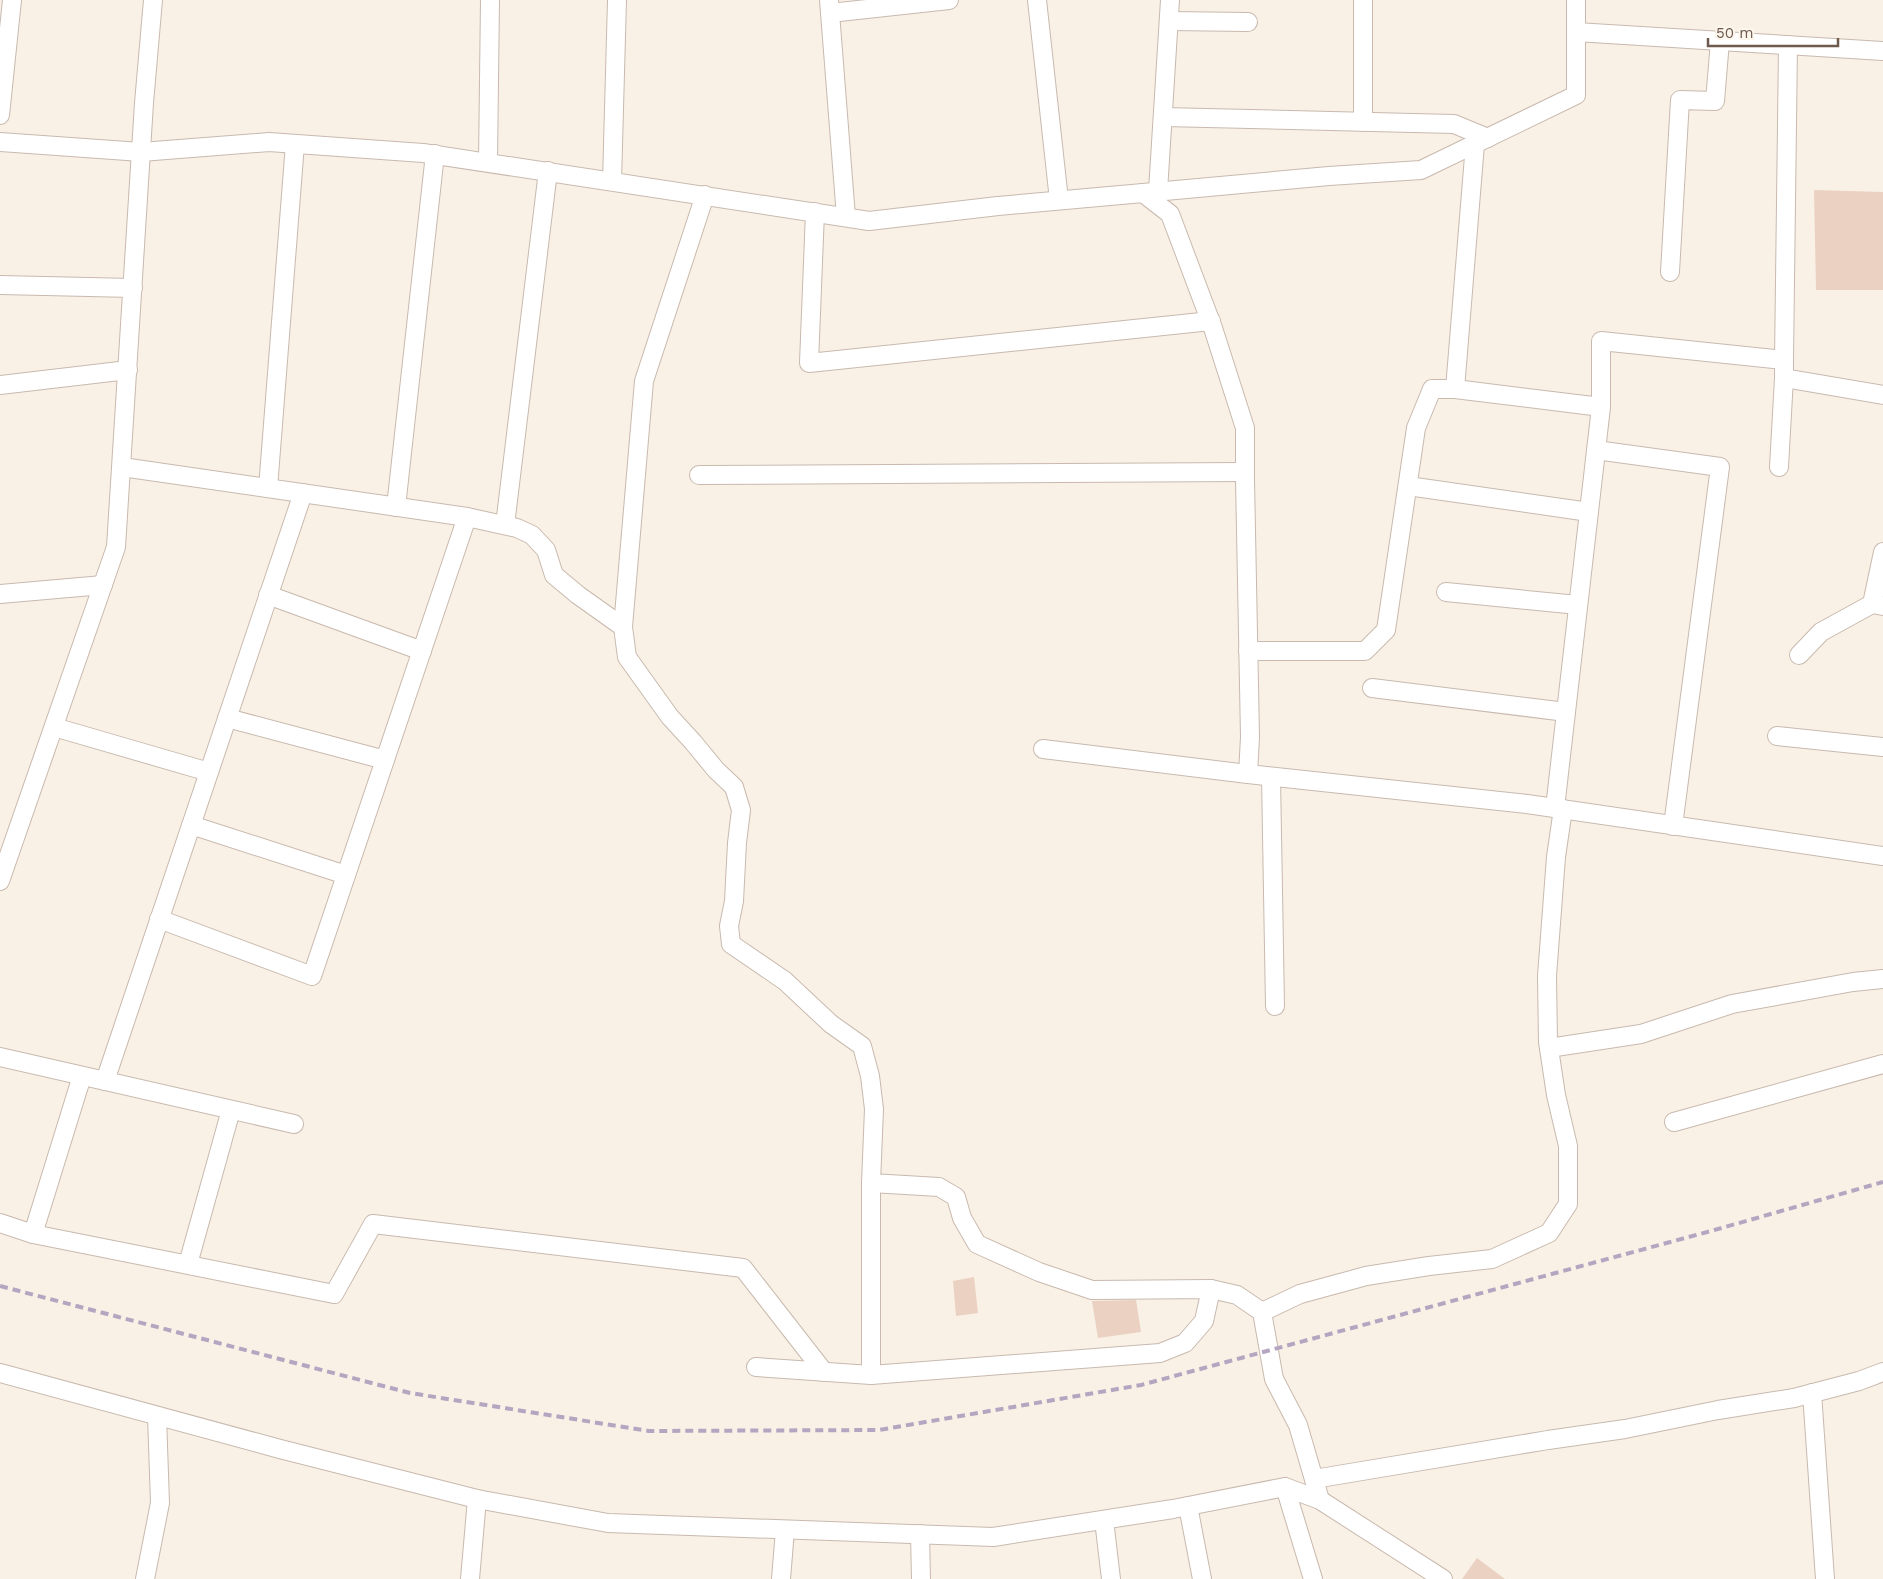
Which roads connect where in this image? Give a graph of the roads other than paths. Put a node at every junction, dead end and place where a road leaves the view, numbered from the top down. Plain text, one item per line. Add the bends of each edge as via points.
1 (153, 0) edge
2 (490, 0) edge
3 (617, 0) edge
4 (948, 0) edge
5 (1037, 0) edge
6 (1170, 0) edge
7 (1363, 0) edge
8 (1576, 0) edge
9 (8, 6) edge
10 (829, 6) edge
11 (1169, 21) junction
12 (1248, 22) dead end
13 (1576, 32) junction
14 (1720, 41) junction
15 (1788, 45) junction
16 (1883, 51) edge
17 (0, 115) edge
18 (1163, 117) junction
19 (1363, 122) junction
20 (1481, 141) junction
21 (0, 142) edge
22 (296, 144) junction
23 (141, 152) junction
24 (435, 154) junction
25 (488, 162) junction
26 (548, 171) junction
27 (612, 181) junction
28 (1150, 192) junction
29 (705, 195) junction
30 (1059, 200) junction
31 (815, 212) junction
32 (846, 217) junction
33 (1670, 272) dead end
34 (0, 285) edge
35 (133, 288) junction
36 (1211, 321) junction
37 (1784, 360) junction
38 (128, 370) junction
39 (1784, 378) junction
40 (0, 385) edge
41 (1455, 389) junction
42 (1883, 395) edge
43 (1601, 407) junction
44 (1596, 450) junction
45 (122, 467) junction
46 (1779, 467) dead end
47 (1244, 472) junction
48 (699, 475) dead end
49 (1408, 486) junction
50 (268, 488) junction
51 (303, 494) junction
52 (396, 507) junction
53 (1589, 512) junction
54 (467, 518) junction
55 (505, 525) junction
56 (1883, 552) edge
57 (103, 585) junction
58 (1446, 592) dead end
59 (0, 594) edge
60 (268, 595) junction
61 (1877, 605) edge
62 (1578, 606) junction
63 (623, 626) junction
64 (422, 651) junction
65 (1248, 651) junction
66 (1798, 655) dead end
67 (1372, 688) dead end
68 (1566, 712) junction
69 (227, 718) junction
70 (54, 727) junction
71 (1776, 736) dead end
72 (1883, 747) edge
73 (1043, 749) dead end
74 (385, 760) junction
75 (209, 772) junction
76 (1248, 774) junction
77 (1271, 777) junction
78 (1559, 809) junction
79 (191, 825) junction
80 (1673, 826) junction
81 (1883, 856) edge
82 (346, 875) junction
83 (0, 882) edge
84 (159, 919) junction
85 (1883, 979) edge
86 (1275, 1006) dead end
87 (1549, 1048) junction
88 (0, 1057) edge
89 (1883, 1064) edge
90 (82, 1076) junction
91 (106, 1081) junction
92 (231, 1110) junction
93 (1674, 1122) dead end
94 (294, 1124) dead end
95 (871, 1183) junction
96 (0, 1223) edge
97 (33, 1234) junction
98 (188, 1264) junction
99 (1211, 1289) junction
100 (1262, 1312) junction
101 (756, 1367) dead end
102 (824, 1372) junction
103 (1883, 1372) edge
104 (0, 1373) edge
105 (871, 1375) junction
106 (1812, 1393) junction
107 (157, 1416) junction
108 (1314, 1479) junction
109 (1285, 1487) junction
110 (477, 1499) junction
111 (1320, 1500) junction
112 (1188, 1506) junction
113 (1104, 1520) junction
114 (785, 1530) junction
115 (920, 1534) junction
116 (145, 1579) edge
117 (470, 1579) edge
118 (781, 1579) edge
119 (921, 1579) edge
120 (1111, 1579) edge
121 (1202, 1579) edge
122 (1312, 1579) edge
123 (1443, 1579) edge
124 (1825, 1579) edge

1 - 23 street
2 - 25 street
3 - 27 street
4 - 10 street
5 - 30 street
6 - 11 street
7 - 19 street
8 - 13 street
9 - 17 street
10 - 32 street
11 - 12 street
11 - 18 street
13 - 14 street
13 - 20 street via 1576,95
14 - 15 street
14 - 33 street via 1715,101 1680,100
15 - 16 street
15 - 37 street
18 - 19 street
18 - 28 street
19 - 20 street via 1454,124
20 - 28 street via 1421,170
20 - 41 street
21 - 23 street
22 - 23 street via 269,142
22 - 24 street
22 - 50 street
23 - 35 street
24 - 25 street
24 - 52 street
25 - 26 street
26 - 27 street
26 - 55 street
27 - 29 street
28 - 30 street
28 - 36 street via 1170,214
29 - 31 street
29 - 63 street via 644,382
30 - 32 street via 869,221
31 - 32 street
31 - 36 street via 809,363
34 - 35 street
35 - 38 street
36 - 47 street via 1245,428
37 - 39 street
37 - 43 street via 1601,341
38 - 40 street
38 - 45 street
39 - 42 street
39 - 46 street
41 - 43 street
41 - 49 street via 1432,389 1416,428
43 - 44 street
44 - 53 street
44 - 80 street via 1720,467
45 - 50 street
45 - 57 street via 116,547
47 - 48 street
47 - 65 street
49 - 53 street
49 - 65 street via 1386,630 1365,651
50 - 51 street
51 - 52 street
51 - 60 street
52 - 54 street
53 - 62 street
54 - 55 street
54 - 64 street
55 - 63 street via 532,535 546,550 554,575
56 - 61 street
57 - 59 street
57 - 70 street
58 - 62 street
60 - 64 street
60 - 69 street
61 - 66 street via 1821,632
62 - 68 street
63 - 95 street via 627,656 670,717 734,788 741,810 729,926 731,944 784,981 831,1024 862,1046 874,1109
64 - 74 street
65 - 76 street
67 - 68 street
68 - 78 street
69 - 74 street
69 - 75 street
70 - 75 street
70 - 83 street
71 - 72 street
73 - 76 street
74 - 82 street
75 - 79 street
76 - 77 street
77 - 78 street
77 - 86 street
78 - 80 street
78 - 87 street via 1547,976
79 - 82 street
79 - 84 street
80 - 81 street
82 - 84 street via 312,976
84 - 91 street
85 - 87 street via 1732,1004 1640,1034
87 - 100 street via 1568,1146 1568,1204 1549,1233 1492,1259 1366,1276 1300,1294
88 - 90 street
89 - 93 street
90 - 91 street
90 - 97 street
91 - 92 street
92 - 94 street
92 - 98 street
95 - 99 street via 939,1187 956,1197 962,1218 977,1244 1039,1272 1092,1290
95 - 105 street
96 - 97 street
97 - 98 street
98 - 102 street via 334,1294 373,1224 742,1268
99 - 100 street via 1237,1295
99 - 105 street via 1204,1322 1185,1343 1160,1353
100 - 108 street via 1274,1379 1298,1425
101 - 102 street
102 - 105 street
103 - 106 street
104 - 107 street
106 - 108 street via 1625,1429
106 - 124 street
107 - 110 street
107 - 116 street via 160,1503
108 - 111 street
109 - 111 street
109 - 112 street
109 - 122 street
110 - 114 street via 608,1523
110 - 117 street
111 - 123 street
112 - 113 street
112 - 121 street
113 - 115 street via 993,1537
113 - 120 street
114 - 115 street
114 - 118 street
115 - 119 street

